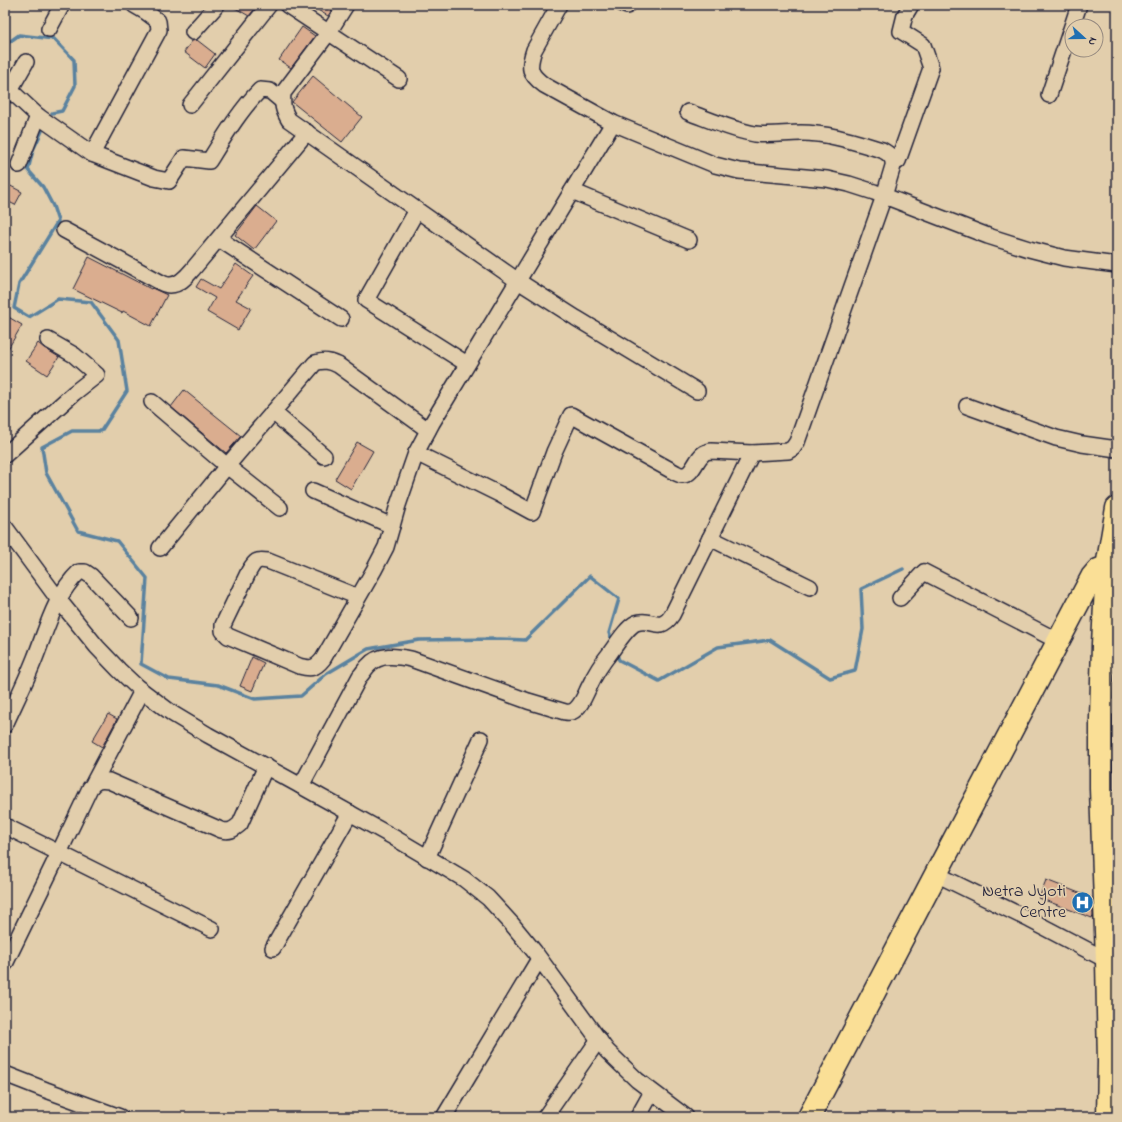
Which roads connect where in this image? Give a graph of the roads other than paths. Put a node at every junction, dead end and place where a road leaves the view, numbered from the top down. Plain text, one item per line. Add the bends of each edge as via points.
1 (62, 5) edge
2 (134, 5) edge
3 (216, 5) edge
4 (269, 5) edge
5 (287, 5) edge
6 (346, 5) edge
7 (559, 5) edge
8 (624, 5) edge
9 (628, 5) edge
10 (911, 5) edge
11 (1078, 5) edge
12 (49, 29) dead end
13 (193, 32) dead end
14 (329, 32) junction
15 (26, 62) dead end
16 (399, 80) dead end
17 (7, 93) edge
18 (1049, 95) dead end
19 (282, 101) junction
20 (190, 105) dead end
21 (688, 112) dead end
22 (38, 116) junction
23 (613, 123) junction
24 (307, 132) junction
25 (92, 154) junction
26 (898, 161) dead end
27 (19, 165) dead end
28 (572, 191) junction
29 (884, 196) junction
30 (417, 210) junction
31 (64, 230) dead end
32 (219, 239) junction
33 (689, 240) dead end
34 (1117, 265) edge
35 (518, 281) junction
36 (341, 319) dead end
37 (48, 340) dead end
38 (467, 364) junction
39 (697, 390) dead end
40 (152, 402) dead end
41 (966, 406) dead end
42 (273, 412) junction
43 (428, 430) junction
44 (1117, 449) edge
45 (416, 453) junction
46 (752, 453) junction
47 (5, 455) edge
48 (324, 456) dead end
49 (227, 466) junction
50 (313, 491) dead end
51 (280, 508) dead end
52 (1117, 508) edge
53 (392, 526) junction
54 (5, 527) edge
55 (710, 538) junction
56 (160, 548) dead end
57 (1112, 565) edge
58 (810, 587) dead end
59 (358, 597) junction
60 (900, 598) dead end
61 (58, 600) junction
62 (132, 618) dead end
63 (1058, 641) junction
64 (1117, 655) edge
65 (142, 691) junction
66 (1115, 707) edge
67 (5, 725) edge
68 (481, 739) dead end
69 (266, 766) junction
70 (94, 782) junction
71 (301, 786) junction
72 (1115, 799) edge
73 (350, 813) junction
74 (5, 826) edge
75 (60, 853) junction
76 (427, 858) junction
77 (936, 874) junction
78 (1117, 882) edge
79 (212, 929) dead end
80 (273, 948) dead end
81 (539, 959) junction
82 (1112, 963) edge
83 (5, 964) edge
84 (598, 1039) junction
85 (6, 1076) edge
86 (652, 1092) junction
87 (120, 1117) edge
88 (444, 1117) edge
89 (545, 1117) edge
90 (638, 1117) edge
91 (686, 1117) edge
92 (809, 1117) edge
93 (1108, 1117) edge

1 - 12 street
2 - 25 street via 158,22 159,30
3 - 13 street
4 - 20 street
5 - 14 street
6 - 14 street
7 - 23 street via 534,50 530,65 532,72 544,85
8 - 9 street
10 - 26 street via 905,15 901,32 923,45 931,68
11 - 18 street
14 - 16 street
14 - 19 street via 283,93
15 - 17 street
17 - 22 street
19 - 24 street via 283,110 290,120
19 - 25 street via 270,91 260,90 249,101 210,161 184,158 169,181 154,178
21 - 29 street via 746,132 822,135 882,150 892,156 893,160
22 - 25 street
22 - 27 street
23 - 28 street
23 - 29 street via 715,165 739,171 849,184
24 - 30 street
24 - 32 street
28 - 33 street
28 - 35 street
29 - 34 street via 1029,249 1064,258
29 - 46 street via 797,442 788,451
30 - 35 street
30 - 38 street via 366,300
31 - 32 street via 170,285 185,278
32 - 36 street
35 - 38 street
35 - 39 street
37 - 47 street via 74,356 97,375
38 - 43 street
40 - 49 street
41 - 44 street via 1056,438
42 - 43 street via 315,362 330,361
42 - 48 street
42 - 49 street
43 - 45 street
45 - 46 street via 532,512 571,415 682,475 691,470 705,452
45 - 53 street
46 - 55 street
49 - 51 street
49 - 56 street
50 - 53 street
52 - 57 main road
53 - 59 street via 386,547
54 - 61 street
55 - 58 street
55 - 71 street via 669,620 662,625 646,622 630,627 609,653 576,710 565,712 411,660 387,656 369,664 360,676
57 - 63 main road via 1098,570 1092,577
57 - 82 main road via 1103,644 1101,788
59 - 59 street via 323,658 313,668 299,666 228,636 223,631 249,571 258,561 268,561
60 - 63 street via 924,572
61 - 62 street via 71,579 79,572 85,572
61 - 65 street via 97,647
61 - 67 street
63 - 77 main road
64 - 66 main road
65 - 69 street via 173,714
65 - 70 street
66 - 72 main road
68 - 76 street
69 - 70 street via 240,824 229,832 109,781
69 - 71 street
70 - 75 street
71 - 73 street
72 - 78 main road
73 - 76 street
73 - 80 street
74 - 75 street
75 - 79 street
75 - 83 street
76 - 81 street via 464,879 488,898
77 - 82 street
77 - 92 main road
81 - 84 street
81 - 88 street
82 - 93 main road
84 - 86 street via 607,1051
84 - 89 street
85 - 87 street
86 - 90 street
86 - 91 street

